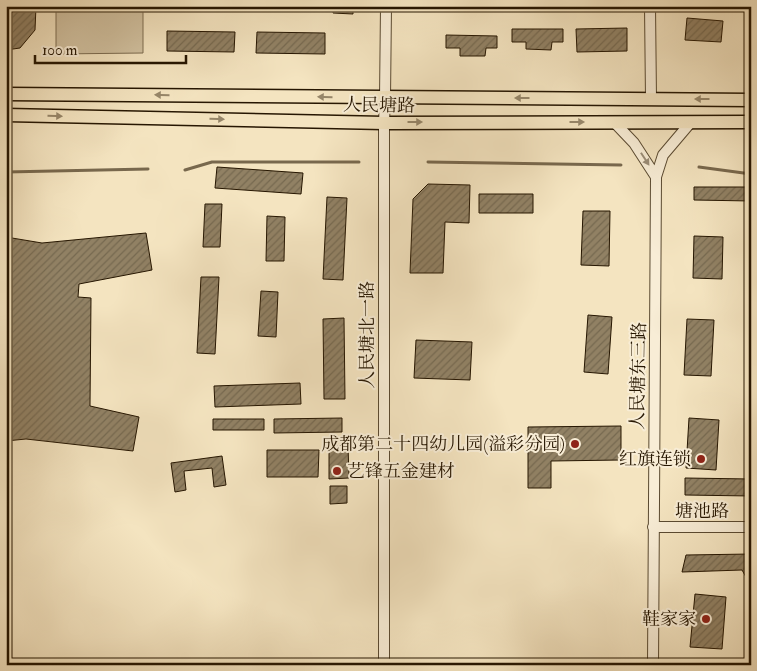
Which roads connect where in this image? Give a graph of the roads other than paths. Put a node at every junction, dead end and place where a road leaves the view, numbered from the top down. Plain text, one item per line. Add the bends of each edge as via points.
1 (386, 6) edge
2 (650, 6) edge
3 (6, 94) edge
4 (385, 98) junction
5 (651, 99) junction
6 (751, 100) edge
7 (6, 115) edge
8 (384, 122) junction
9 (614, 122) junction
10 (691, 122) junction
11 (751, 122) edge
12 (656, 177) junction
13 (751, 527) edge
14 (653, 528) junction
15 (384, 665) edge
16 (653, 665) edge

1 - 4 street, 人民塘北一路
2 - 5 street
4 -> 3 main road, 人民塘路
5 -> 4 main road, 人民塘路
4 - 8 street, 人民塘北一路
6 -> 5 main road, 人民塘路
7 -> 8 main road, 人民塘路
8 -> 9 main road, 人民塘路
8 - 15 street, 人民塘北一路
9 - 10 main road, 人民塘路
9 -> 12 street via 634,143
10 - 11 main road, 人民塘路
10 - 12 street, 人民塘东三路 via 663,155
12 - 14 street, 人民塘东三路
13 - 14 street, 塘池路
14 - 16 street, 人民塘东三路

